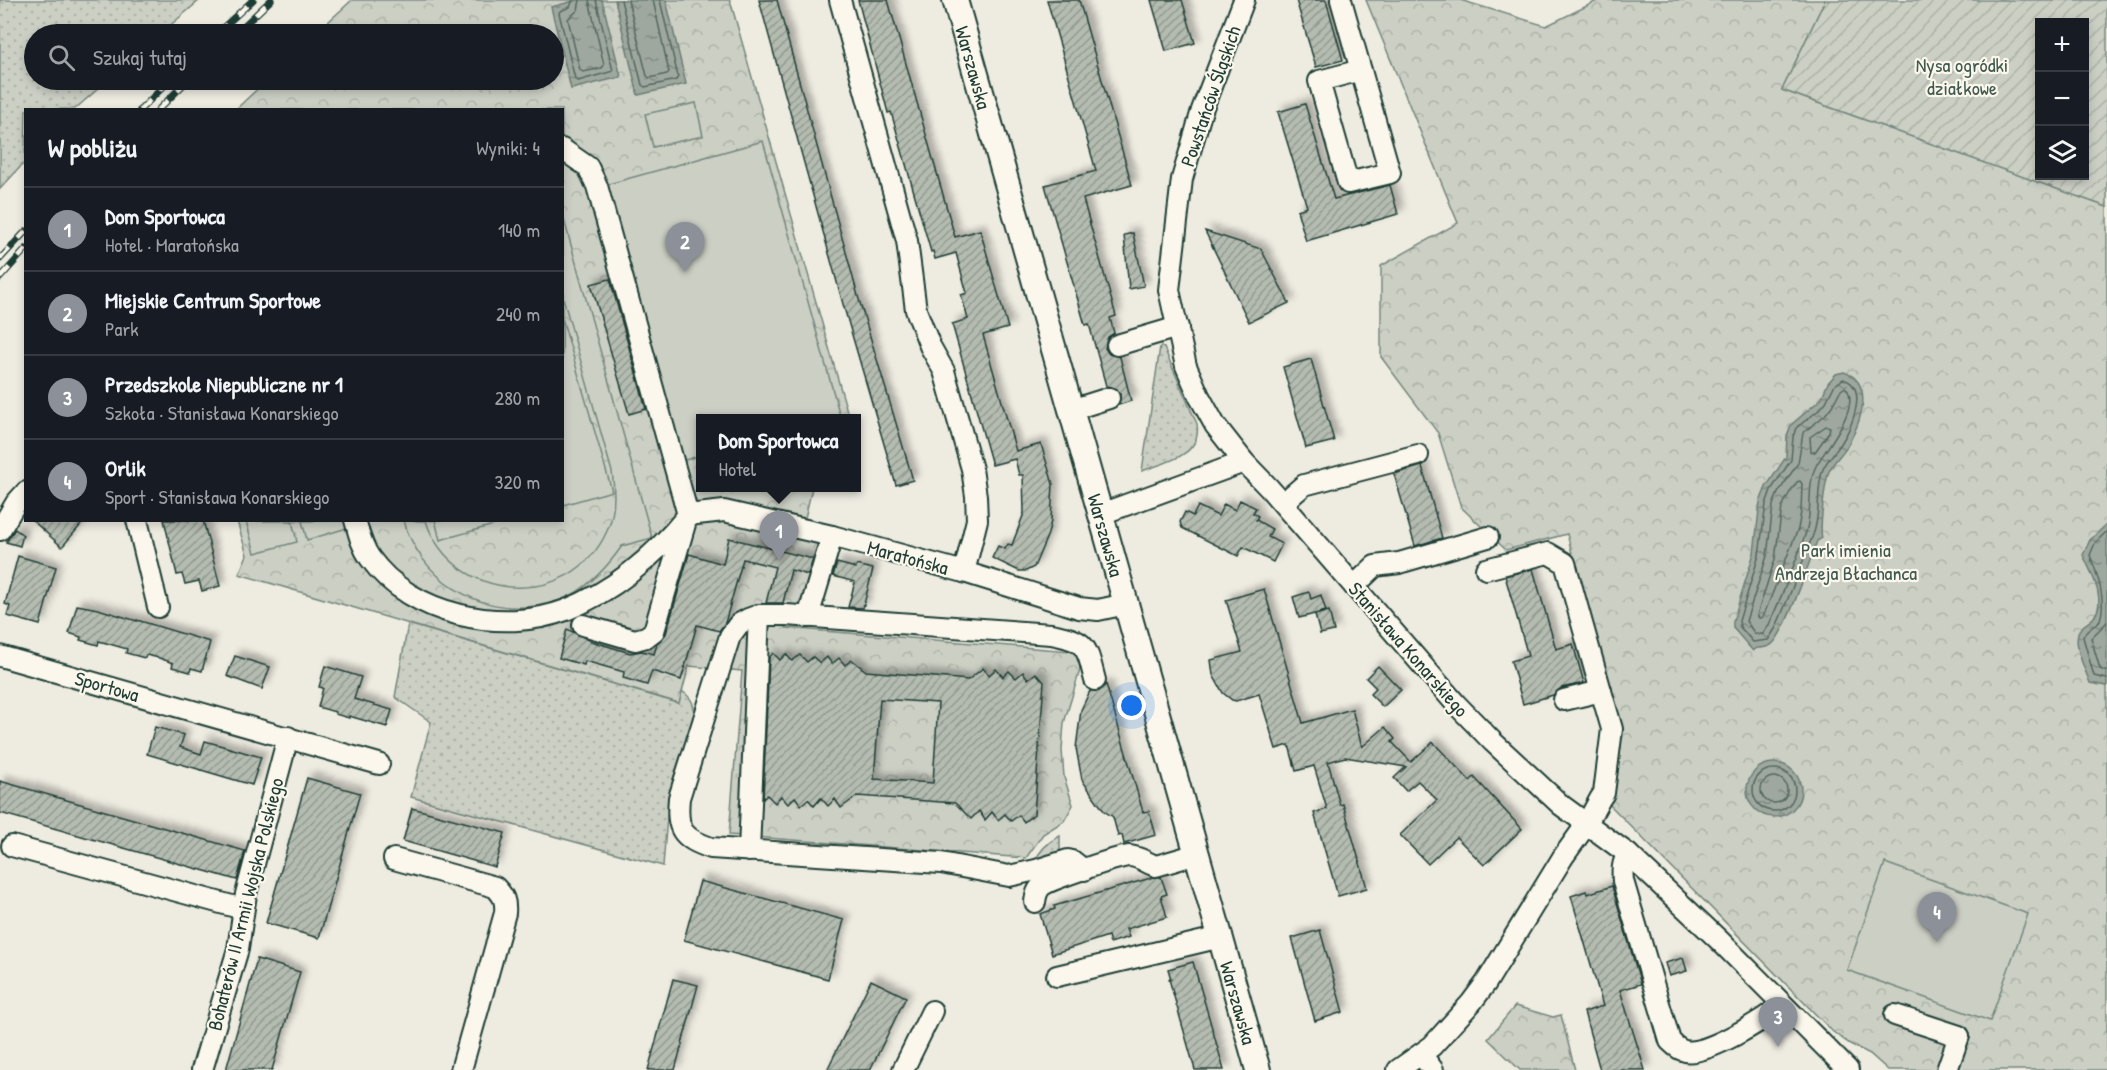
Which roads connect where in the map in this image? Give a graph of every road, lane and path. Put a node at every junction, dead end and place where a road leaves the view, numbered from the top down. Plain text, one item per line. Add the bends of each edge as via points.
1 (840, 0) edge
2 (955, 0) edge
3 (1244, 0) edge
4 (1341, 0) edge
5 (1361, 70) junction
6 (564, 150) edge
7 (1178, 327) junction
8 (1117, 345) dead end
9 (1109, 398) dead end
10 (1071, 410) junction
11 (1418, 455) dead end
12 (1244, 462) junction
13 (24, 494) edge
14 (1283, 503) junction
15 (1101, 514) junction
16 (688, 515) junction
17 (137, 522) edge
18 (356, 522) edge
19 (0, 530) edge
20 (832, 536) junction
21 (1488, 537) dead end
22 (1486, 568) dead end
23 (964, 572) junction
24 (1354, 586) junction
25 (1126, 604) junction
26 (158, 607) dead end
27 (759, 615) junction
28 (808, 617) junction
29 (583, 625) dead end
30 (0, 656) edge
31 (1095, 680) dead end
32 (1601, 691) junction
33 (1564, 700) dead end
34 (288, 737) junction
35 (379, 764) dead end
36 (1586, 825) junction
37 (12, 846) dead end
38 (749, 851) junction
39 (1197, 854) junction
40 (1628, 854) junction
41 (394, 859) dead end
42 (1084, 870) junction
43 (1035, 902) dead end
44 (243, 909) junction
45 (1221, 937) junction
46 (1057, 976) dead end
47 (1782, 1005) junction
48 (932, 1011) dead end
49 (1895, 1015) dead end
50 (1421, 1054) junction
51 (202, 1070) edge
52 (461, 1070) edge
53 (903, 1070) edge
54 (1258, 1070) edge
55 (1398, 1070) edge
56 (1433, 1070) edge
57 (1848, 1070) edge
58 (1947, 1070) edge

1 - 23 street via 907,241 916,310 944,371 972,469 977,520
2 - 10 main road, Warszawska
3 - 7 street, Powstańców Śląskich via 1202,110 1182,179 1169,290
4 - 5 street
5 - 5 street via 1390,173 1348,183 1319,81
6 - 16 street via 588,167 597,186
7 - 8 street
7 - 12 street, Powstańców Śląskich via 1186,366 1199,396 1215,425
9 - 10 street
10 - 15 main road, Warszawska
11 - 14 street via 1304,485
12 - 14 street, Stanisława Konarskiego
12 - 15 street
13 - 19 street
14 - 24 street, Stanisława Konarskiego
15 - 25 main road, Warszawska
16 - 18 street via 667,541 611,587 539,618 502,620 456,613 425,603 402,589 369,557
16 - 20 street, Maratońska via 724,511
16 - 29 street via 654,631 646,638 634,640
17 - 26 street
20 - 23 street, Maratońska
20 - 28 street
21 - 24 street via 1400,563 1375,566
22 - 32 street via 1548,553 1565,563
23 - 25 street, Maratońska via 1079,608 1098,610
24 - 36 street, Stanisława Konarskiego via 1456,704 1549,795
25 - 39 main road, Warszawska
27 - 28 street
27 - 38 street
27 - 38 street via 739,624 730,636 678,811 682,831 691,841 711,848
28 - 31 street via 1072,638 1087,651
30 - 34 street, Sportowa
32 - 33 street
32 - 36 street via 1612,729 1604,793
34 - 35 street
34 - 44 street, Bohaterów II Armii Wojska Polskiego
36 - 40 street, Stanisława Konarskiego
36 - 50 street via 1486,983 1448,1029
37 - 44 street
38 - 42 street via 941,863 1009,876 1068,860
39 - 42 street via 1156,866 1129,856
39 - 45 main road, Warszawska
40 - 47 street, Stanisława Konarskiego
40 - 47 street via 1622,868 1623,881 1670,1041 1675,1046 1688,1052 1712,1046 1766,1018
41 - 52 street via 495,887 504,896 506,913
42 - 43 street via 1051,880 1041,887
44 - 51 street, Bohaterów II Armii Wojska Polskiego via 238,949
45 - 46 street
45 - 54 main road, Warszawska
47 - 57 street, Stanisława Konarskiego
48 - 53 street
49 - 58 street via 1959,1036
50 - 55 street
50 - 56 street

